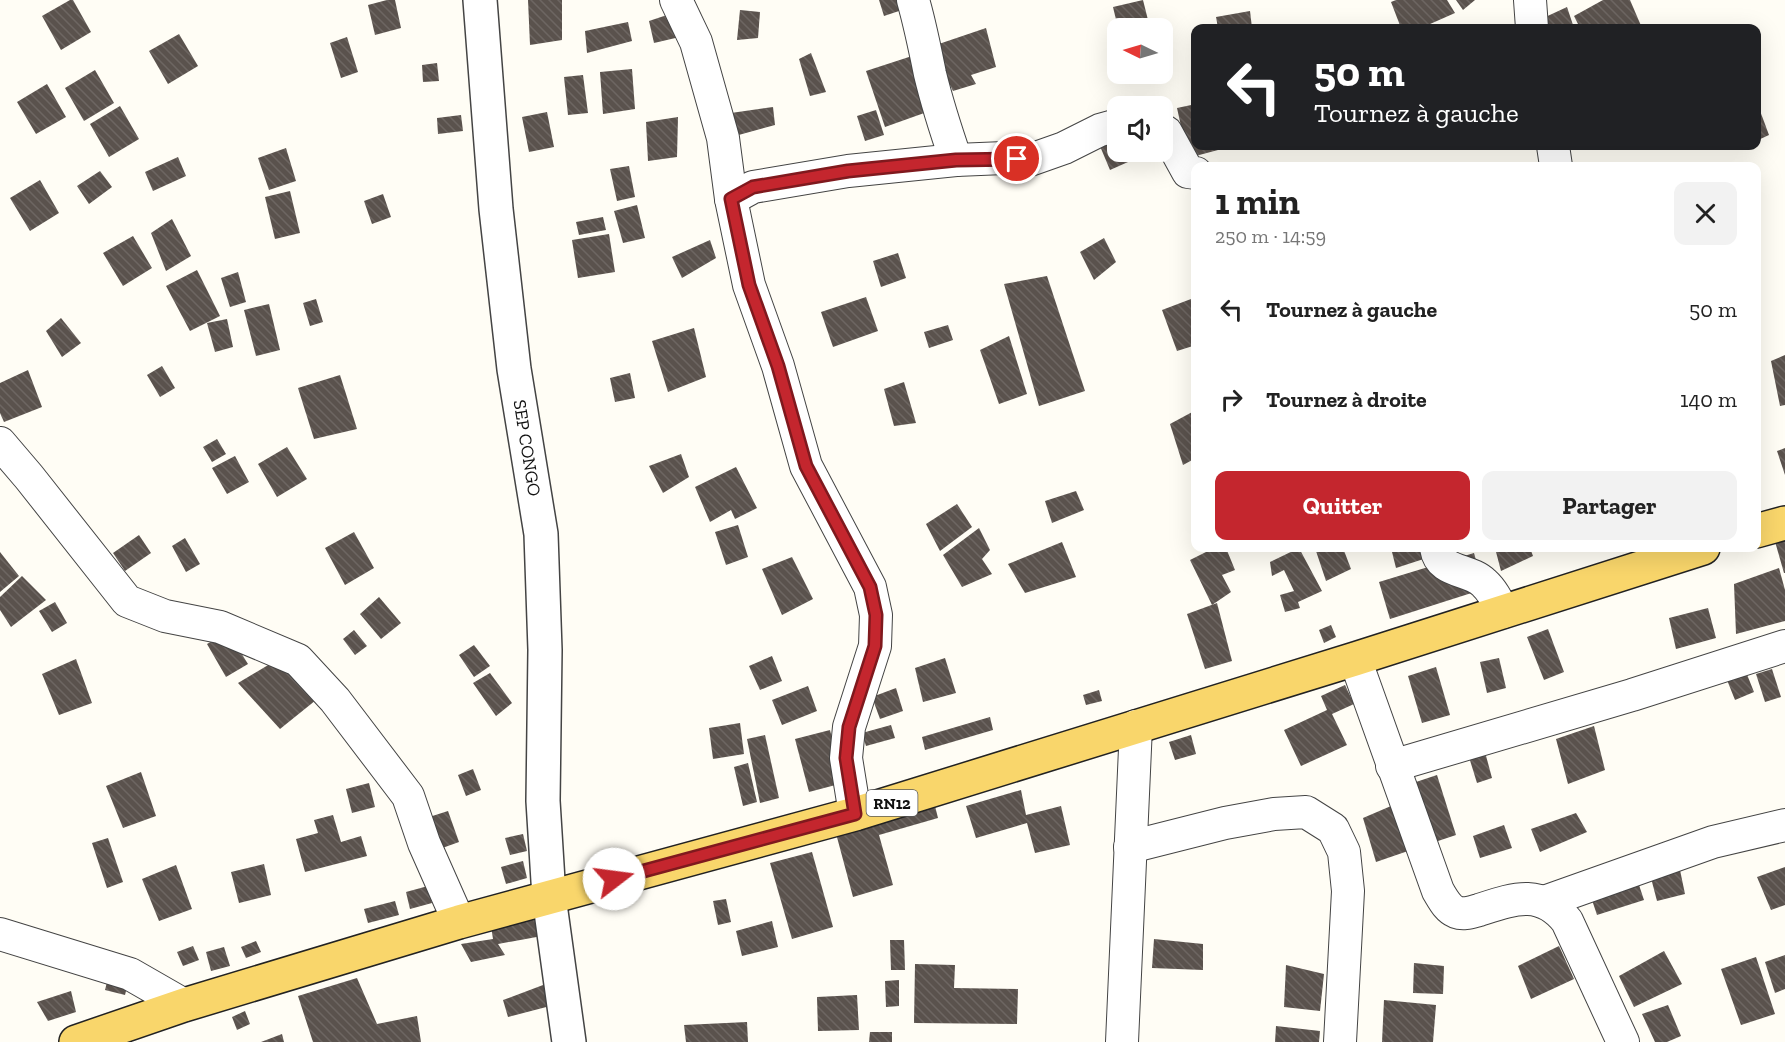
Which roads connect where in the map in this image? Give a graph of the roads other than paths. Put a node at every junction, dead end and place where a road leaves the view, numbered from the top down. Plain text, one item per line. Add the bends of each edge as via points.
1 (480, 0) edge
2 (676, 0) edge
3 (913, 0) edge
4 (1530, 0) edge
5 (1532, 24) edge
6 (1107, 128) edge
7 (1173, 144) edge
8 (956, 160) junction
9 (1191, 172) edge
10 (731, 199) junction
11 (0, 443) edge
12 (1785, 523) edge
13 (1761, 530) edge
14 (1437, 552) edge
15 (1690, 552) edge
16 (1503, 612) junction
17 (1785, 646) edge
18 (1355, 659) junction
19 (1136, 726) junction
20 (1392, 766) junction
21 (855, 814) junction
22 (1785, 825) edge
23 (1130, 847) junction
24 (549, 897) junction
25 (1544, 902) junction
26 (459, 922) junction
27 (0, 934) edge
28 (184, 1005) junction
29 (76, 1042) edge
30 (569, 1042) edge
31 (1122, 1042) edge
32 (1340, 1042) edge
33 (1623, 1042) edge

1 - 24 street, SEP CONGO via 496,209 514,369 541,534 545,650 543,801
2 - 10 street via 696,42 723,138
3 - 8 street
4 - 5 street
6 - 8 street via 1030,160
7 - 9 street
8 - 10 street via 802,178 753,187
10 - 21 street via 749,285 778,366 806,466 870,587 876,615 875,646 849,727 846,758
11 - 26 street via 127,601 165,616 220,627 298,660 306,668 408,796
12 - 13 main road
14 - 16 street via 1444,564 1483,581
15 - 16 main road, RN12
16 - 18 main road, RN12
17 - 20 street
18 - 19 main road, RN12
18 - 20 street
19 - 21 main road, RN12
19 - 23 street
20 - 25 street via 1438,891 1449,908 1464,914 1513,899
21 - 24 main road, RN12
22 - 25 street via 1713,842
23 - 31 street
23 - 32 street via 1274,814 1306,812 1333,829 1344,852 1348,891
24 - 26 main road, RN12
24 - 30 street, SEP CONGO
25 - 33 street via 1568,921
26 - 28 main road, RN12
27 - 28 street via 130,974
28 - 29 main road, RN12

